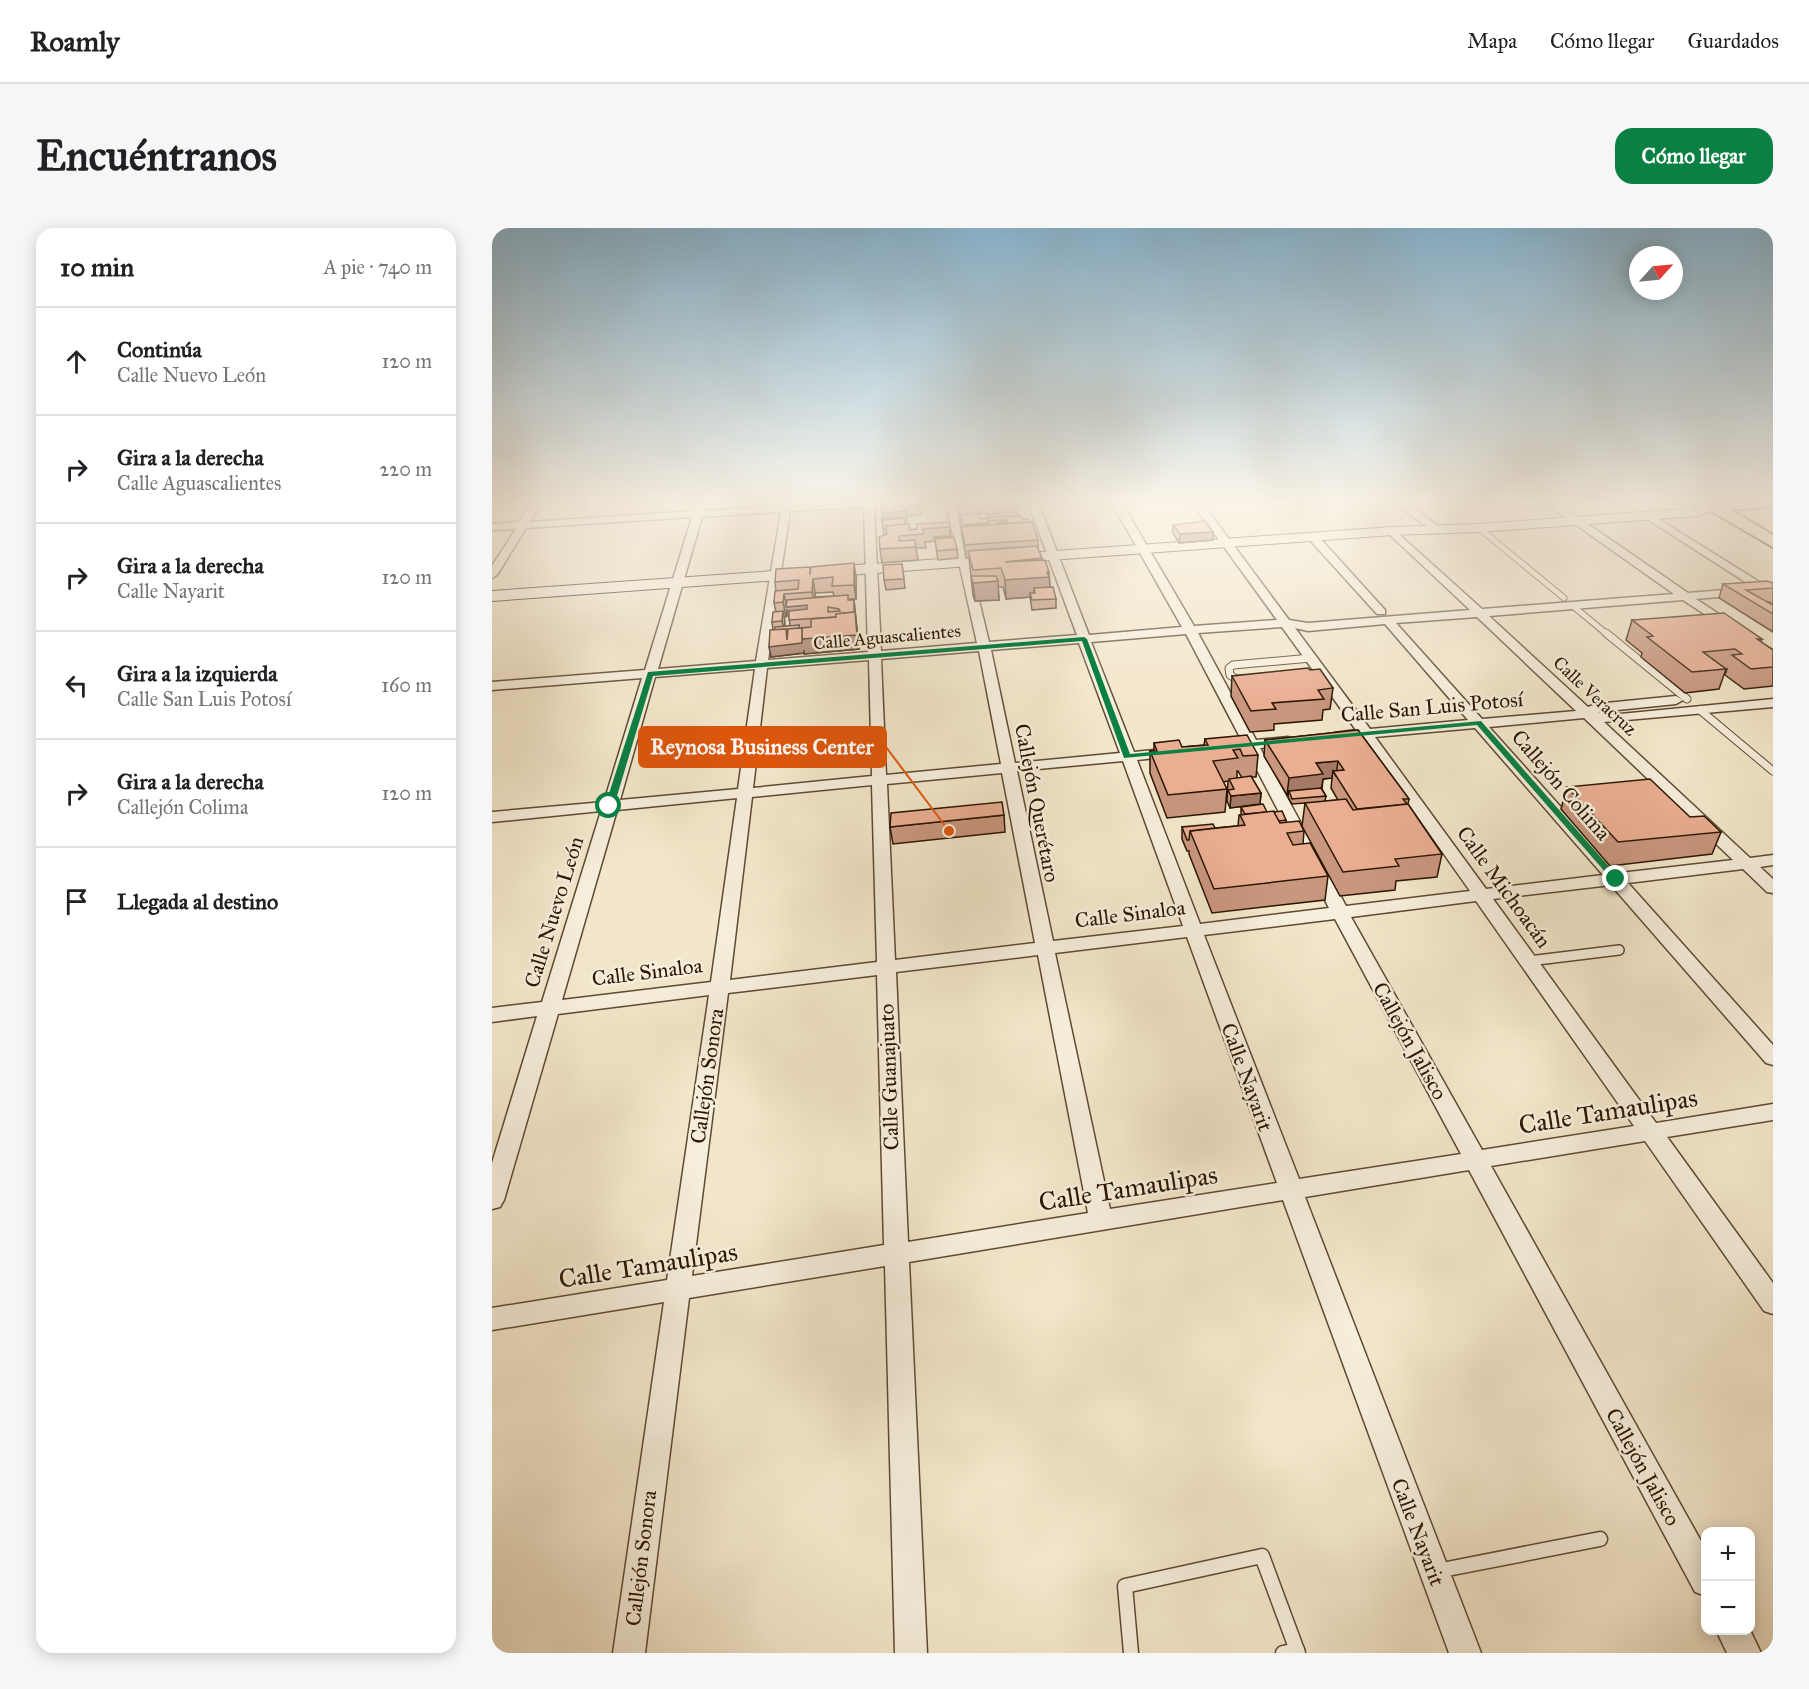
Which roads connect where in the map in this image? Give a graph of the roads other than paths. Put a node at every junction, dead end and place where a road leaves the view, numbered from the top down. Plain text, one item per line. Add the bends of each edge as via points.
1 (683, 566) edge
2 (777, 566) edge
3 (905, 566) edge
4 (965, 566) edge
5 (1058, 566) edge
6 (1154, 566) edge
7 (1243, 566) edge
8 (1340, 566) edge
9 (1431, 566) edge
10 (1525, 566) edge
11 (1642, 566) edge
12 (1728, 566) edge
13 (872, 569) junction
14 (776, 576) junction
15 (1773, 581) edge
16 (678, 583) junction
17 (1754, 583) junction
18 (1773, 589) edge
19 (1680, 593) junction
20 (492, 596) edge
21 (1568, 602) junction
22 (1478, 610) junction
23 (1385, 616) junction
24 (1286, 623) junction
25 (1191, 630) junction
26 (1744, 636) edge
27 (1084, 639) junction
28 (984, 647) junction
29 (873, 656) junction
30 (1311, 658) junction
31 (761, 665) junction
32 (650, 674) junction
33 (1255, 682) edge
34 (492, 686) edge
35 (1773, 691) edge
36 (1687, 699) junction
37 (1773, 703) edge
38 (1700, 710) junction
39 (1587, 714) junction
40 (1479, 723) junction
41 (1366, 734) junction
42 (1251, 745) junction
43 (1217, 748) edge
44 (1195, 750) edge
45 (1127, 757) junction
46 (1007, 768) junction
47 (1773, 771) edge
48 (879, 780) junction
49 (747, 793) junction
50 (609, 806) junction
51 (492, 818) edge
52 (1773, 860) edge
53 (1746, 863) junction
54 (1616, 879) junction
55 (1773, 888) edge
56 (1481, 895) junction
57 (1340, 912) junction
58 (1192, 930) junction
59 (1044, 948) junction
60 (1619, 950) dead end
61 (1528, 961) junction
62 (885, 968) junction
63 (719, 987) junction
64 (549, 1008) junction
65 (492, 1015) edge
66 (1773, 1058) edge
67 (1773, 1112) edge
68 (1652, 1133) junction
69 (1476, 1161) junction
70 (1289, 1191) junction
71 (492, 1200) edge
72 (1101, 1221) junction
73 (895, 1254) junction
74 (676, 1289) junction
75 (1773, 1303) edge
76 (492, 1318) edge
77 (1600, 1539) dead end
78 (1433, 1572) junction
79 (1701, 1572) edge
80 (1735, 1635) edge
81 (1293, 1652) edge
82 (629, 1653) edge
83 (911, 1653) edge
84 (1131, 1653) edge
85 (1465, 1653) edge
86 (1745, 1653) edge

1 - 16 street, Calle Nuevo León
2 - 14 street, Callejón Sonora
3 - 13 street
4 - 28 street, Callejón Querétaro
5 - 27 street, Calle Nayarit
6 - 25 street, Callejón Jalisco
7 - 24 street, Calle Michoacán
8 - 23 street, Callejón Colima
9 - 22 street, Calle Veracruz
10 - 21 lane
11 - 19 street
12 - 17 street
13 - 14 street
13 - 29 street, Calle Guanajuato
14 - 16 street
14 - 31 street, Callejón Sonora
15 - 17 street, Calle Aguascalientes
16 - 20 street
16 - 32 street, Calle Nuevo León
17 - 19 street, Calle Aguascalientes
18 - 19 street, Calle Aguascalientes
19 - 21 street, Calle Aguascalientes
19 - 26 street
21 - 22 street, Calle Aguascalientes
21 - 36 lane
22 - 23 street, Calle Aguascalientes
22 - 39 street, Calle Veracruz
23 - 24 street, Calle Aguascalientes via 1308,627
23 - 40 street, Callejón Colima
24 - 25 street, Calle Aguascalientes
24 - 30 street, Calle Michoacán
25 - 27 street, Calle Aguascalientes
25 - 42 street, Callejón Jalisco
27 - 28 street, Calle Aguascalientes
27 - 45 street, Calle Nayarit
28 - 29 street, Calle Aguascalientes
28 - 46 street, Callejón Querétaro
29 - 31 street, Calle Aguascalientes
29 - 48 street, Calle Guanajuato
30 - 33 lane via 1229,668 1236,680
30 - 41 street, Calle Michoacán via 1318,677
31 - 32 street, Calle Aguascalientes
31 - 49 street, Callejón Sonora
32 - 34 street, Calle Aguascalientes
32 - 50 street, Calle Nuevo León
35 - 36 street, Calle San Luis Potosí
36 - 39 street, Calle San Luis Potosí via 1596,708
37 - 38 street, Calle San Luis Potosí
38 - 39 street, Calle San Luis Potosí via 1610,719
38 - 47 lane
39 - 40 street, Calle San Luis Potosí
39 - 53 street, Calle Veracruz
40 - 41 street, Calle San Luis Potosí
40 - 54 street, Callejón Colima
41 - 42 street, Calle San Luis Potosí
41 - 56 street, Calle Michoacán
42 - 43 street, Calle San Luis Potosí
42 - 57 street, Callejón Jalisco
44 - 45 street
45 - 46 street
45 - 58 street, Calle Nayarit
46 - 48 street
46 - 59 street, Callejón Querétaro
48 - 49 street
48 - 62 street, Calle Guanajuato
49 - 50 street
49 - 63 street, Callejón Sonora
50 - 51 street
50 - 64 street, Calle Nuevo León
52 - 53 street, Calle Sinaloa
53 - 54 street, Calle Sinaloa
53 - 55 street, Calle Veracruz
54 - 56 street, Calle Sinaloa
54 - 66 street, Callejón Colima
56 - 57 street, Calle Sinaloa
56 - 61 street, Calle Michoacán
57 - 58 street, Calle Sinaloa
57 - 69 street, Callejón Jalisco
58 - 59 street, Calle Sinaloa
58 - 70 street, Calle Nayarit
59 - 62 street, Calle Sinaloa
59 - 72 street, Callejón Querétaro
60 - 61 lane
61 - 68 street, Calle Michoacán
62 - 63 street, Calle Sinaloa
62 - 73 street, Calle Guanajuato
63 - 64 street, Calle Sinaloa
63 - 74 street, Callejón Sonora
64 - 65 street, Calle Sinaloa
64 - 71 street, Calle Nuevo León
67 - 68 street, Calle Tamaulipas
68 - 69 street, Calle Tamaulipas
68 - 75 street, Calle Michoacán
69 - 70 street, Calle Tamaulipas
69 - 79 street, Callejón Jalisco
70 - 72 street, Calle Tamaulipas
70 - 78 street, Calle Nayarit
72 - 73 street, Calle Tamaulipas
73 - 74 street, Calle Tamaulipas
73 - 83 street, Calle Guanajuato
74 - 76 street, Calle Tamaulipas
74 - 82 street, Callejón Sonora
77 - 78 lane
78 - 85 street, Calle Nayarit
80 - 86 street
81 - 84 lane via 1262,1556 1125,1586

